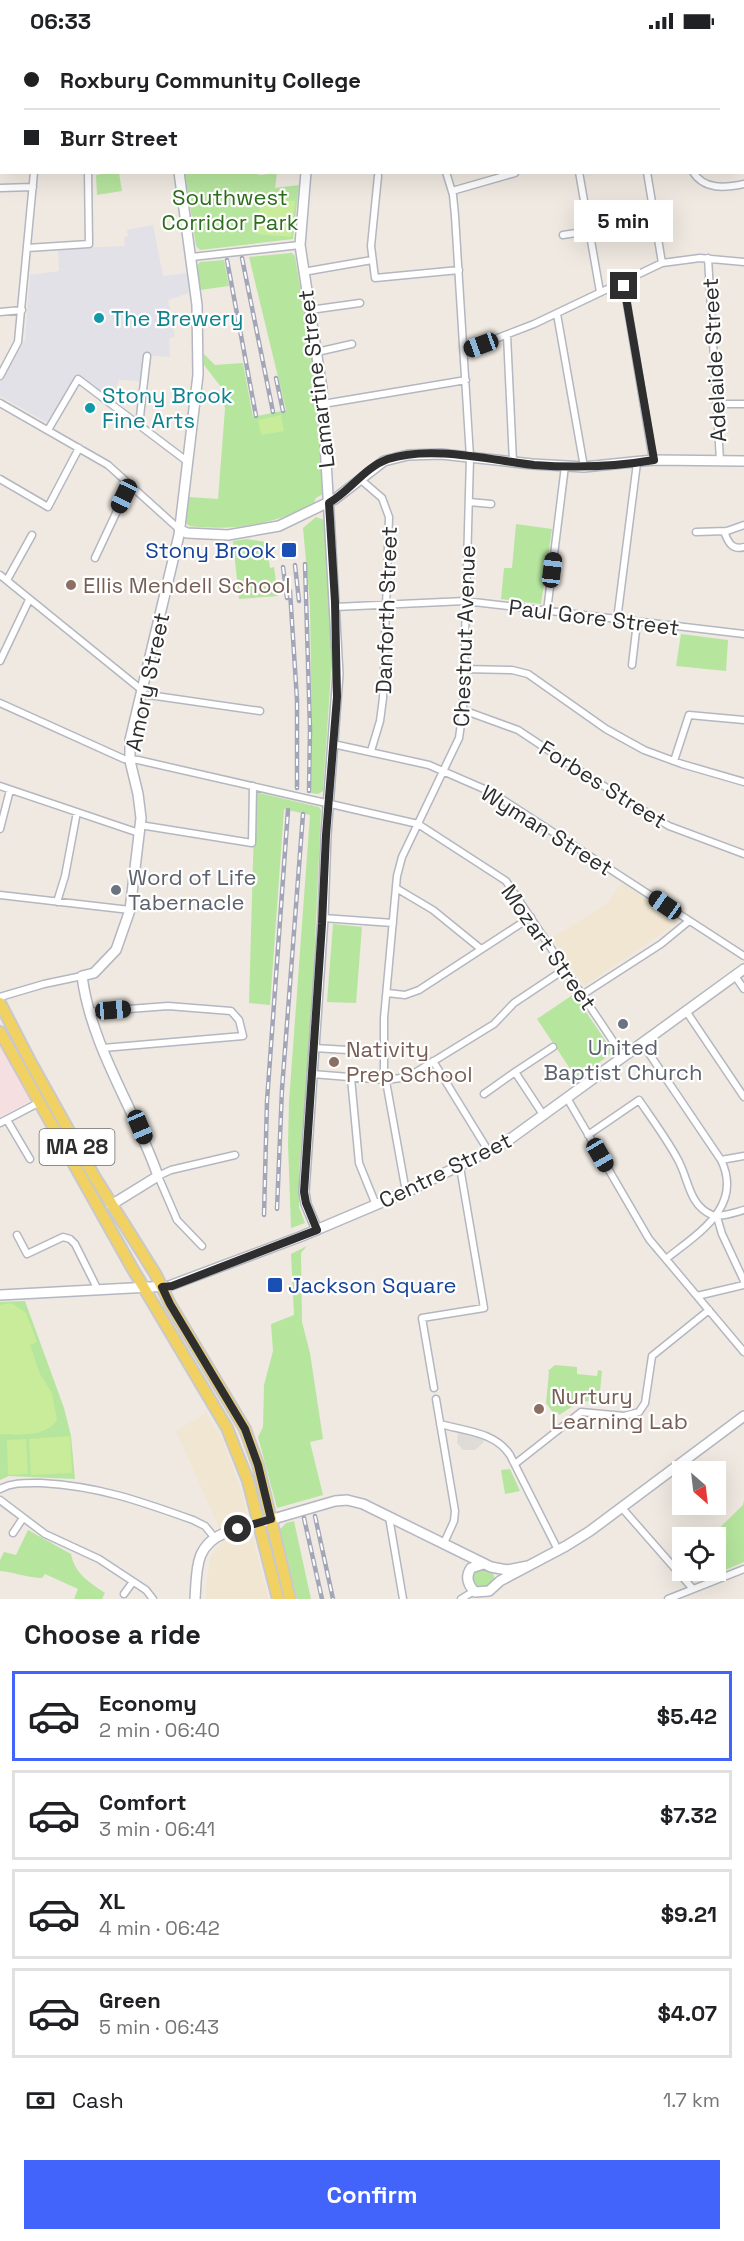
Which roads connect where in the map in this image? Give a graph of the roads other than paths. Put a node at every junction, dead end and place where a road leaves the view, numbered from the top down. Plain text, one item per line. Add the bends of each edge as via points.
1 (34, 174) edge
2 (88, 174) edge
3 (179, 174) edge
4 (306, 174) edge
5 (447, 174) edge
6 (512, 174) edge
7 (579, 174) edge
8 (647, 174) edge
9 (694, 174) edge
10 (378, 176) dead end
11 (744, 184) edge
12 (33, 187) junction
13 (0, 188) edge
14 (452, 191) junction
15 (589, 231) junction
16 (563, 235) dead end
17 (300, 245) junction
18 (27, 248) junction
19 (192, 257) junction
20 (708, 258) junction
21 (372, 260) junction
22 (744, 262) edge
23 (662, 263) junction
24 (459, 270) junction
25 (303, 272) junction
26 (623, 280) junction
27 (600, 292) junction
28 (360, 303) dead end
29 (22, 310) junction
30 (310, 310) junction
31 (0, 312) edge
32 (557, 314) junction
33 (507, 335) junction
34 (352, 344) dead end
35 (464, 351) junction
36 (317, 352) junction
37 (147, 356) dead end
38 (0, 376) edge
39 (466, 380) junction
40 (0, 403) edge
41 (323, 404) junction
42 (716, 404) junction
43 (744, 404) edge
44 (139, 425) junction
45 (48, 430) junction
46 (79, 448) junction
47 (470, 457) junction
48 (654, 460) junction
49 (720, 461) junction
50 (744, 461) edge
51 (188, 462) junction
52 (513, 462) junction
53 (637, 463) junction
54 (566, 466) junction
55 (584, 467) junction
56 (0, 479) edge
57 (360, 479) junction
58 (131, 486) junction
59 (469, 502) junction
60 (329, 503) junction
61 (491, 504) dead end
62 (744, 525) edge
63 (180, 530) junction
64 (696, 531) dead end
65 (727, 531) junction
66 (32, 535) dead end
67 (744, 547) edge
68 (95, 558) dead end
69 (0, 575) edge
70 (6, 580) junction
71 (29, 600) junction
72 (465, 601) junction
73 (386, 604) junction
74 (335, 607) junction
75 (547, 611) junction
76 (617, 620) junction
77 (637, 622) junction
78 (744, 634) edge
79 (0, 661) edge
80 (632, 665) dead end
81 (463, 669) junction
82 (142, 692) junction
83 (0, 703) edge
84 (463, 710) junction
85 (260, 711) dead end
86 (744, 720) edge
87 (333, 744) junction
88 (371, 751) junction
89 (130, 760) junction
90 (674, 761) junction
91 (443, 770) junction
92 (744, 782) edge
93 (0, 786) edge
94 (254, 786) junction
95 (10, 790) junction
96 (328, 803) junction
97 (77, 812) junction
98 (418, 824) junction
99 (0, 829) edge
100 (140, 829) junction
101 (744, 854) edge
102 (396, 888) junction
103 (0, 895) edge
104 (57, 902) junction
105 (130, 910) junction
106 (531, 917) junction
107 (323, 918) junction
108 (689, 921) junction
109 (393, 923) junction
110 (481, 949) junction
111 (744, 956) edge
112 (565, 969) junction
113 (744, 969) edge
114 (82, 976) junction
115 (735, 976) junction
116 (744, 988) edge
117 (387, 993) junction
118 (582, 995) junction
119 (0, 997) edge
120 (0, 1003) edge
121 (686, 1011) junction
122 (89, 1012) junction
123 (0, 1032) edge
124 (642, 1043) junction
125 (553, 1047) dead end
126 (103, 1048) junction
127 (314, 1048) junction
128 (348, 1050) dead end
129 (623, 1056) junction
130 (433, 1061) junction
131 (515, 1072) junction
132 (312, 1074) junction
133 (351, 1078) junction
134 (386, 1080) junction
135 (484, 1094) dead end
136 (744, 1097) edge
137 (567, 1098) junction
138 (40, 1102) junction
139 (544, 1116) junction
140 (7, 1120) junction
141 (0, 1123) edge
142 (588, 1136) junction
143 (490, 1152) junction
144 (236, 1155) dead end
145 (744, 1156) edge
146 (30, 1159) dead end
147 (721, 1160) junction
148 (460, 1167) junction
149 (158, 1176) junction
150 (406, 1192) junction
151 (111, 1205) junction
152 (376, 1205) junction
153 (744, 1210) edge
154 (717, 1217) junction
155 (317, 1230) junction
156 (17, 1235) dead end
157 (202, 1246) dead end
158 (666, 1260) junction
159 (744, 1283) edge
160 (162, 1287) junction
161 (144, 1288) junction
162 (98, 1290) junction
163 (0, 1294) edge
164 (697, 1296) junction
165 (709, 1310) junction
166 (744, 1352) edge
167 (434, 1388) dead end
168 (436, 1399) dead end
169 (742, 1420) edge
170 (440, 1424) junction
171 (515, 1464) junction
172 (0, 1489) edge
173 (0, 1500) edge
174 (622, 1508) junction
175 (389, 1517) junction
176 (23, 1518) junction
177 (271, 1519) junction
178 (259, 1523) junction
179 (13, 1533) dead end
180 (214, 1537) junction
181 (444, 1543) junction
182 (458, 1549) junction
183 (558, 1550) junction
184 (487, 1565) junction
185 (528, 1566) junction
186 (744, 1569) edge
187 (469, 1572) junction
188 (132, 1583) junction
189 (693, 1589) junction
190 (492, 1592) edge
191 (124, 1594) dead end
192 (474, 1594) edge
193 (153, 1599) edge
194 (195, 1599) edge
195 (278, 1599) edge
196 (290, 1599) edge
197 (403, 1599) edge
198 (461, 1599) edge
199 (668, 1599) edge

1 - 12 street
2 - 18 street via 89,244
3 - 19 street, Amory Street
4 - 17 street, Lamartine Street
5 - 14 street, Chestnut Avenue
6 - 14 street
7 - 15 street
8 - 23 street
9 - 11 street via 698,180 719,187
10 - 21 street
12 - 13 street
12 - 18 street
14 - 24 street, Chestnut Avenue
15 - 16 street
15 - 27 street
17 - 19 street
17 - 25 street, Lamartine Street
18 - 29 street
19 - 51 street, Amory Street via 199,354
20 - 22 street
20 - 23 street
20 - 42 street, Adelaide Street
21 - 24 street via 375,278
21 - 25 street
23 - 26 street
24 - 35 street, Chestnut Avenue
25 - 30 street, Lamartine Street
26 - 27 street
26 - 48 street
27 - 32 street
28 - 30 street
29 - 31 street
29 - 38 street via 18,342
30 - 36 street, Lamartine Street
32 - 33 street
32 - 55 street
33 - 35 street
33 - 52 street
34 - 36 street
35 - 39 street, Chestnut Avenue
36 - 41 street, Lamartine Street
37 - 44 street
39 - 41 street
39 - 47 street, Chestnut Avenue
40 - 45 street
41 - 60 street, Lamartine Street
42 - 43 street
42 - 49 street, Adelaide Street
44 - 45 street via 78,379
44 - 51 street
45 - 46 street
46 - 56 street via 48,507
46 - 58 street via 108,465
47 - 52 street
47 - 57 street via 401,456 384,461
47 - 59 street, Chestnut Avenue
48 - 49 street
48 - 53 street
49 - 50 street
51 - 63 street, Amory Street
52 - 54 street
53 - 55 street
53 - 76 street
54 - 55 street
54 - 75 street
57 - 60 street
57 - 73 street, Danforth Street via 382,498 388,513
58 - 63 street
58 - 68 street
59 - 61 street
59 - 72 street, Chestnut Avenue
60 - 63 street via 261,531 217,535
60 - 74 street, Lamartine Street
62 - 65 street
63 - 82 street, Amory Street
64 - 65 street
65 - 67 street via 732,547
66 - 70 street
69 - 70 street
70 - 71 street
71 - 79 street
71 - 82 street
72 - 73 street, Paul Gore Street
72 - 75 street, Paul Gore Street
72 - 81 street, Chestnut Avenue
73 - 74 street, Paul Gore Street
73 - 88 street, Danforth Street via 381,721
74 - 87 street, Lamartine Street via 338,674
75 - 76 street, Paul Gore Street
76 - 77 street, Paul Gore Street
77 - 78 street, Paul Gore Street
77 - 80 street
81 - 84 street, Chestnut Avenue
81 - 90 street via 528,674 612,733
82 - 85 street
82 - 89 street, Amory Street via 131,735
83 - 89 street, Mozart Street
84 - 91 street, Chestnut Avenue via 460,735
84 - 101 street, Forbes Street via 518,730 669,826
86 - 90 street via 688,715
87 - 88 street, Wyman Street
87 - 96 street, Lamartine Street
88 - 91 street, Wyman Street
89 - 94 street, Mozart Street
89 - 100 street, Amory Street via 138,794
90 - 92 street
91 - 98 street, Chestnut Avenue
91 - 108 street, Wyman Street via 491,792
93 - 95 street
94 - 96 street, Mozart Street
94 - 100 street via 252,843
95 - 97 street
95 - 99 street
96 - 98 street, Mozart Street
96 - 107 street, Lamartine Street
97 - 100 street
97 - 104 street
98 - 102 street, Chestnut Avenue via 399,864
98 - 106 street, Mozart Street via 506,881
100 - 105 street, Amory Street
102 - 109 street, Chestnut Avenue
102 - 110 street via 433,910
103 - 104 street
104 - 105 street
105 - 114 street, Amory Street via 116,950 94,973
106 - 110 street
106 - 112 street, Mozart Street
107 - 109 street
107 - 127 street, Lamartine Street
108 - 111 street, Wyman Street
108 - 118 street
109 - 117 street, Chestnut Avenue
110 - 117 street via 412,993
112 - 118 street, Mozart Street
112 - 130 street via 514,1003 494,1024
113 - 115 street, Centre Street
114 - 119 street
114 - 122 street
115 - 116 street
115 - 121 street, Centre Street
117 - 134 street, Chestnut Avenue
118 - 129 street, Mozart Street
120 - 151 main road, MA 28
121 - 124 street, Centre Street
121 - 136 street
122 - 126 street
122 - 126 street via 168,1006 231,1011 239,1020 243,1036
123 - 138 main road, MA 28
124 - 129 street, Centre Street
124 - 147 street
125 - 131 street
126 - 149 street
127 - 128 street
127 - 132 street, Lamartine Street
129 - 137 street, Centre Street
130 - 134 street via 408,1077
130 - 143 street
131 - 135 street
131 - 139 street
132 - 133 street
132 - 155 street, Lamartine Street via 304,1195
133 - 134 street
133 - 152 street via 358,1160
134 - 150 street, Chestnut Avenue
137 - 139 street, Centre Street
137 - 142 street
138 - 140 street
138 - 161 main road, MA 28
139 - 143 street, Centre Street
140 - 141 street
140 - 146 street
142 - 154 street via 639,1100 679,1160 692,1196 704,1210
142 - 158 street via 647,1237
143 - 148 street, Centre Street
144 - 149 street
145 - 147 street
147 - 154 street via 728,1193
148 - 150 street, Centre Street
148 - 167 street via 484,1308 422,1318
149 - 151 street
149 - 157 street via 177,1220
150 - 152 street, Centre Street
151 - 160 main road, MA 28
152 - 155 street, Centre Street
153 - 154 street
154 - 158 street
154 - 159 street
155 - 160 street, Centre Street
156 - 162 street via 27,1254 63,1237 70,1239
158 - 164 street
159 - 164 street
160 - 161 street, Centre Street
160 - 177 main road, MA 28 via 245,1429
161 - 162 street, Centre Street
161 - 178 main road, MA 28 via 227,1428
162 - 163 street, Centre Street
164 - 165 street
165 - 166 street
165 - 171 street via 652,1356 645,1403 639,1412 624,1416 581,1412
168 - 170 street
169 - 174 street
170 - 171 street via 495,1439
170 - 181 street via 455,1515
171 - 183 street
172 - 180 street via 24,1483 104,1490 193,1520
173 - 176 street
174 - 183 street
174 - 189 street
175 - 177 street via 344,1500
175 - 181 street
175 - 197 street
176 - 179 street
176 - 188 street via 48,1536 99,1559
177 - 178 street
177 - 196 main road, MA 28
178 - 180 street
178 - 195 main road, MA 28
180 - 194 street via 200,1555
181 - 182 street
182 - 184 street
182 - 187 street
183 - 185 street
184 - 185 street via 507,1570
184 - 187 street via 475,1566
184 - 190 street via 496,1574
185 - 190 street
186 - 189 street
187 - 192 street
188 - 191 street
188 - 193 street
189 - 199 street
190 - 192 street
192 - 198 street

